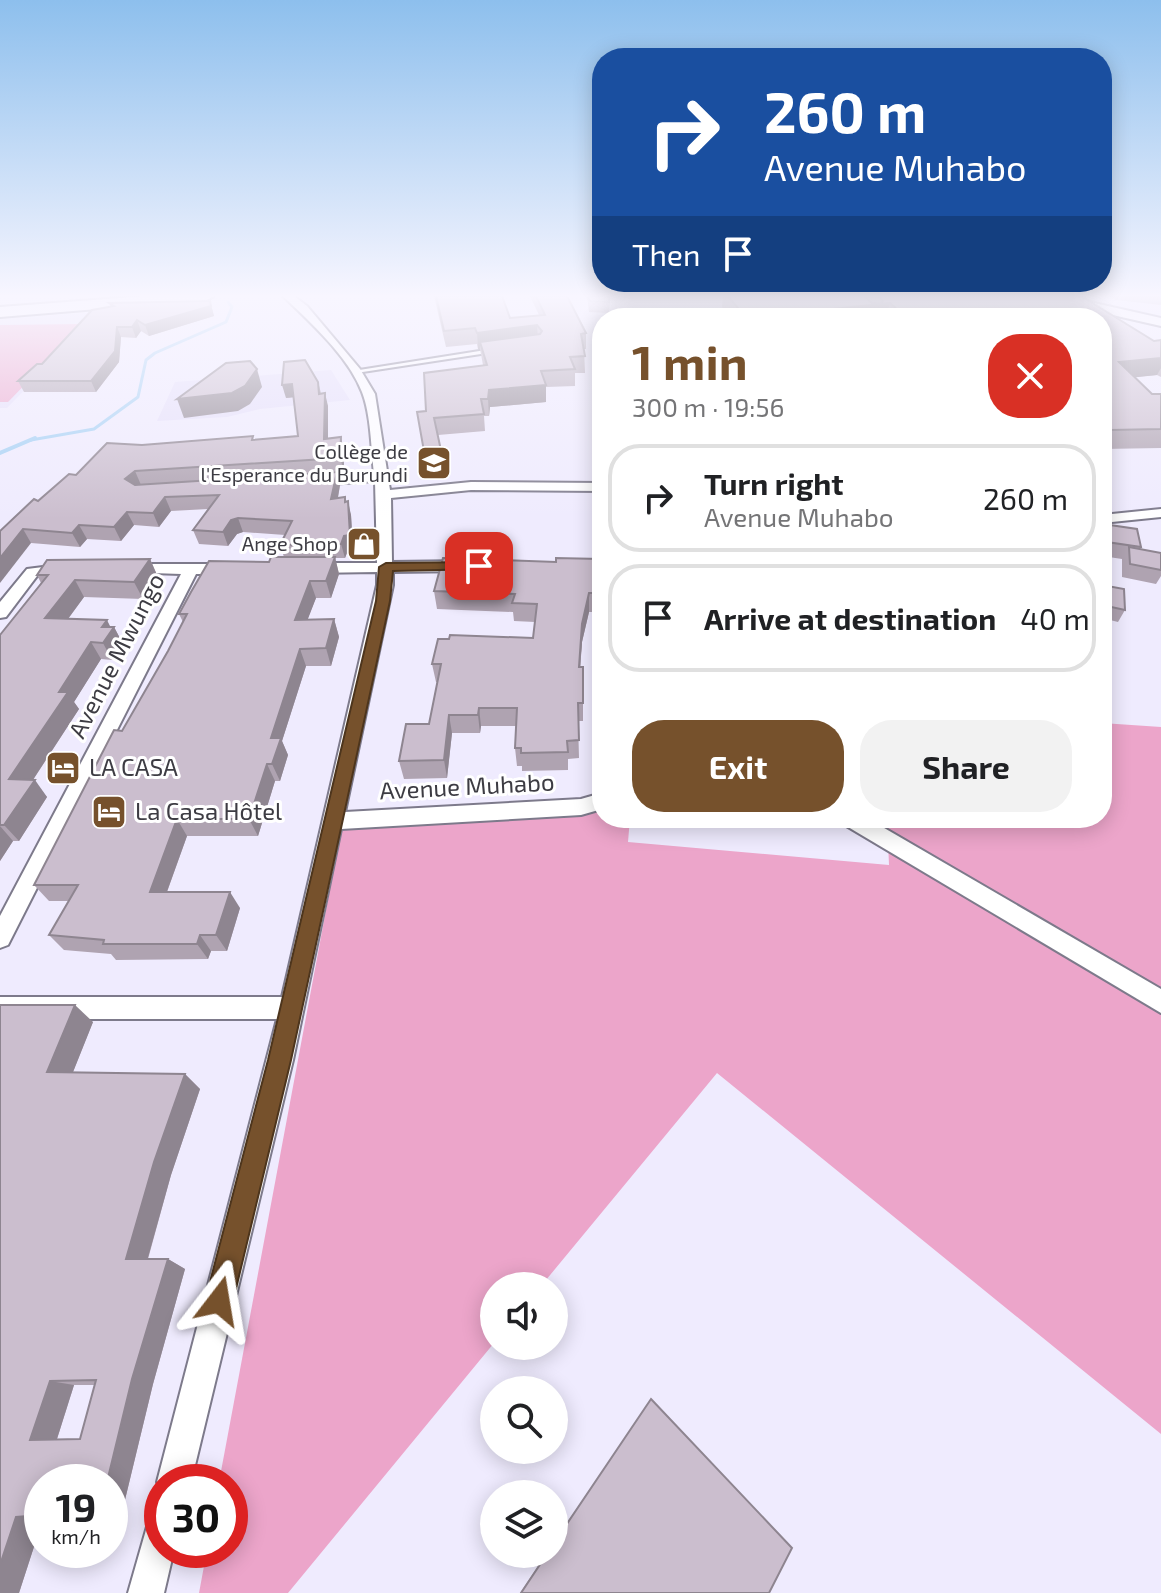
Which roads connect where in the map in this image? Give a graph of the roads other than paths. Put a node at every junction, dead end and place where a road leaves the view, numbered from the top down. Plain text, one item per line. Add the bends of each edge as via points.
1 (360, 370) edge
2 (356, 371) joint
3 (304, 482) edge
4 (383, 486) junction
5 (592, 487) edge
6 (1161, 513) edge
7 (1112, 518) edge
8 (479, 566) edge
9 (386, 567) junction
10 (251, 568) edge
11 (296, 568) edge
12 (85, 569) edge
13 (115, 569) edge
14 (191, 569) junction
15 (0, 613) edge
16 (592, 804) edge
17 (334, 821) junction
18 (867, 828) edge
19 (0, 938) edge
20 (1161, 1002) edge
21 (0, 1008) edge
22 (291, 1008) junction
23 (178, 1464) edge
24 (152, 1568) edge
25 (146, 1593) edge

1 - 2 lane
2 - 4 street via 369,394
3 - 4 street
4 - 5 street
4 - 9 street
6 - 7 street
8 - 9 street
9 - 11 street
9 - 17 street
10 - 14 street
12 - 15 street via 35,570
13 - 14 street
14 - 19 street, Avenue Mwungo
16 - 17 street, Avenue Muhabo
17 - 22 street
18 - 20 street
21 - 22 street
22 - 23 street
24 - 25 street

